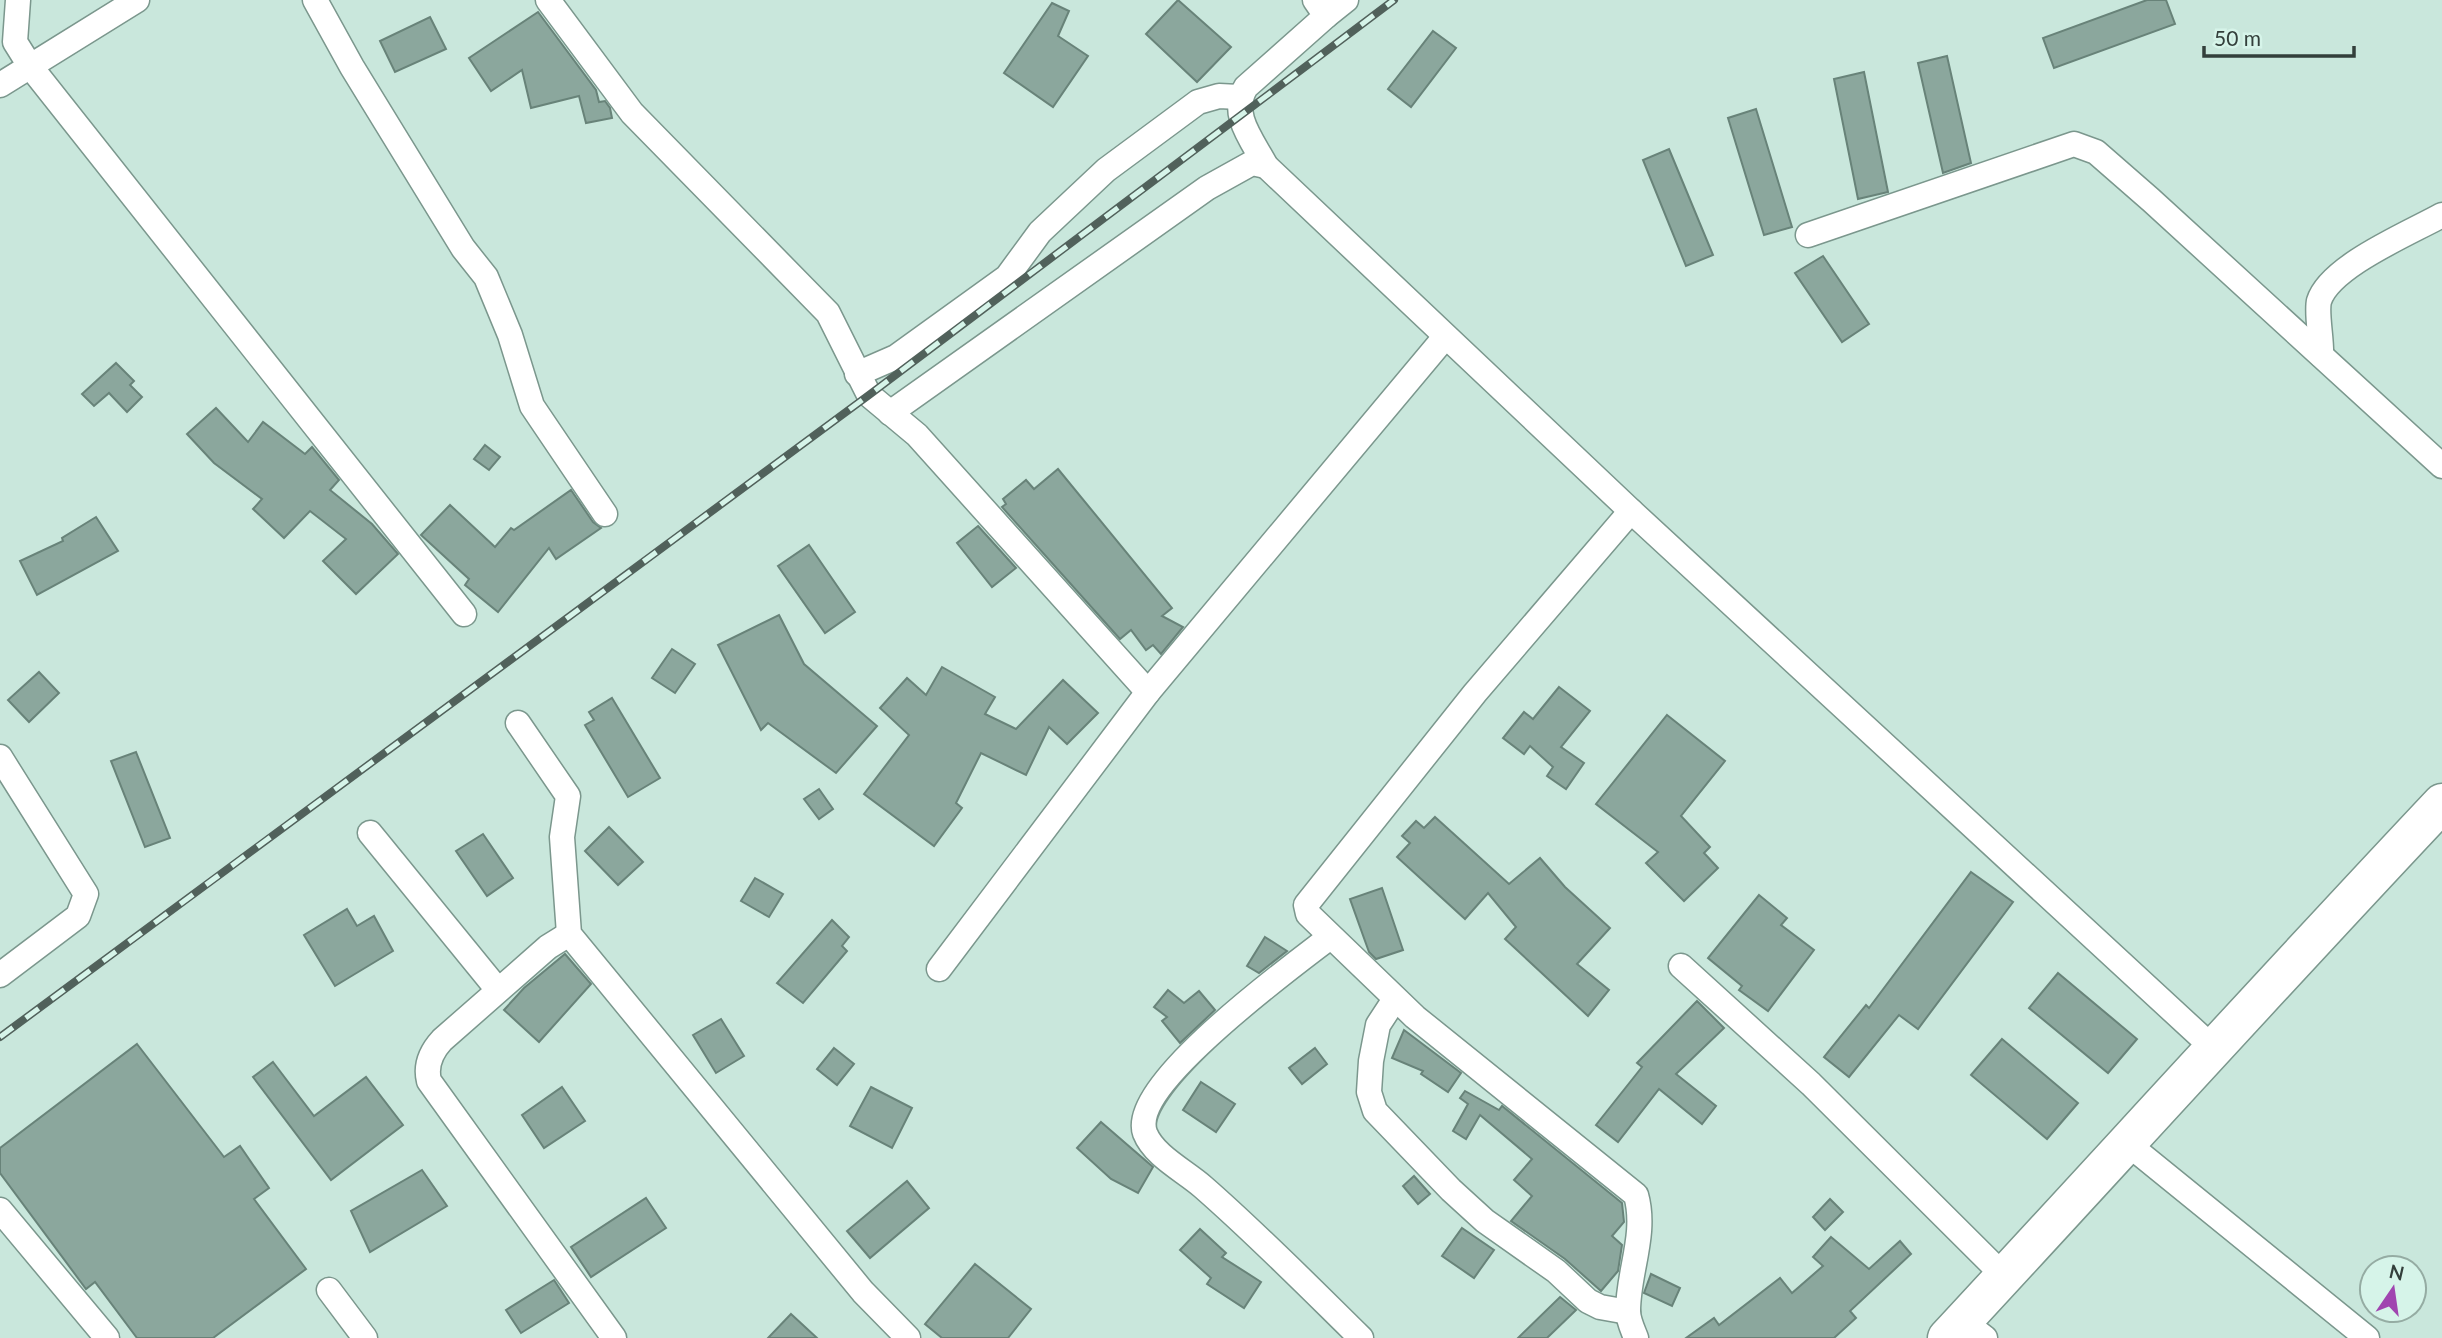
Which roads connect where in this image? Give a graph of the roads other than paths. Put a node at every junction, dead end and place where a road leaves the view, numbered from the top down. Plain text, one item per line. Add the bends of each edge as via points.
1 (18, 0) edge
2 (137, 0) edge
3 (315, 0) edge
4 (548, 0) edge
5 (1346, 0) edge
6 (1321, 8) edge
7 (30, 66) junction
8 (0, 85) edge
9 (1239, 97) junction
10 (1266, 166) junction
11 (2442, 215) edge
12 (1808, 235) dead end
13 (1445, 337) junction
14 (2321, 355) junction
15 (857, 374) junction
16 (890, 413) junction
17 (2442, 466) edge
18 (1631, 511) junction
19 (605, 514) dead end
20 (464, 614) dead end
21 (1148, 692) junction
22 (518, 723) dead end
23 (0, 757) edge
24 (2442, 803) edge
25 (370, 833) dead end
26 (569, 934) junction
27 (1330, 937) junction
28 (1681, 966) dead end
29 (939, 969) dead end
30 (0, 975) edge
31 (498, 990) junction
32 (1395, 999) junction
33 (2212, 1047) junction
34 (2128, 1144) junction
35 (0, 1210) edge
36 (2003, 1275) junction
37 (329, 1290) dead end
38 (1628, 1312) junction
39 (1965, 1332) edge
40 (107, 1338) edge
41 (365, 1338) edge
42 (614, 1338) edge
43 (908, 1338) edge
44 (1361, 1338) edge
45 (1636, 1338) edge
46 (2367, 1338) edge

1 - 7 street via 15,42
2 - 7 street
3 - 19 street via 442,214 485,277 510,335 532,406
4 - 15 street via 632,113 828,313
5 - 6 street
6 - 9 street
7 - 8 street
7 - 20 street
9 - 10 street via 1243,122
9 - 15 street via 1198,102 1106,170 1040,232 1007,277 896,357
10 - 13 street
10 - 16 street via 1252,163 1207,188
11 - 14 street via 2339,273 2324,289 2318,305
12 - 14 street via 2074,144 2096,152
13 - 18 street
13 - 21 street
14 - 17 street
15 - 16 street via 869,395
16 - 21 street via 917,435
18 - 27 street via 1313,892 1306,905 1308,914
18 - 33 street
21 - 29 street
22 - 26 street via 568,796 562,837
23 - 30 street via 86,894 78,916
24 - 33 highway
25 - 31 street
26 - 31 street
26 - 43 street via 863,1292
27 - 32 street
27 - 44 street via 1217,1027 1163,1082 1146,1110 1145,1132 1160,1153 1273,1251
28 - 36 street via 1811,1084
31 - 42 street via 433,1050 426,1072
32 - 38 street via 1636,1195 1639,1247
32 - 38 street via 1378,1024 1371,1061 1369,1092 1375,1111 1485,1221 1556,1271 1588,1301
33 - 34 highway
34 - 36 highway
34 - 46 street
35 - 40 street
36 - 39 highway
37 - 41 street
38 - 45 street

